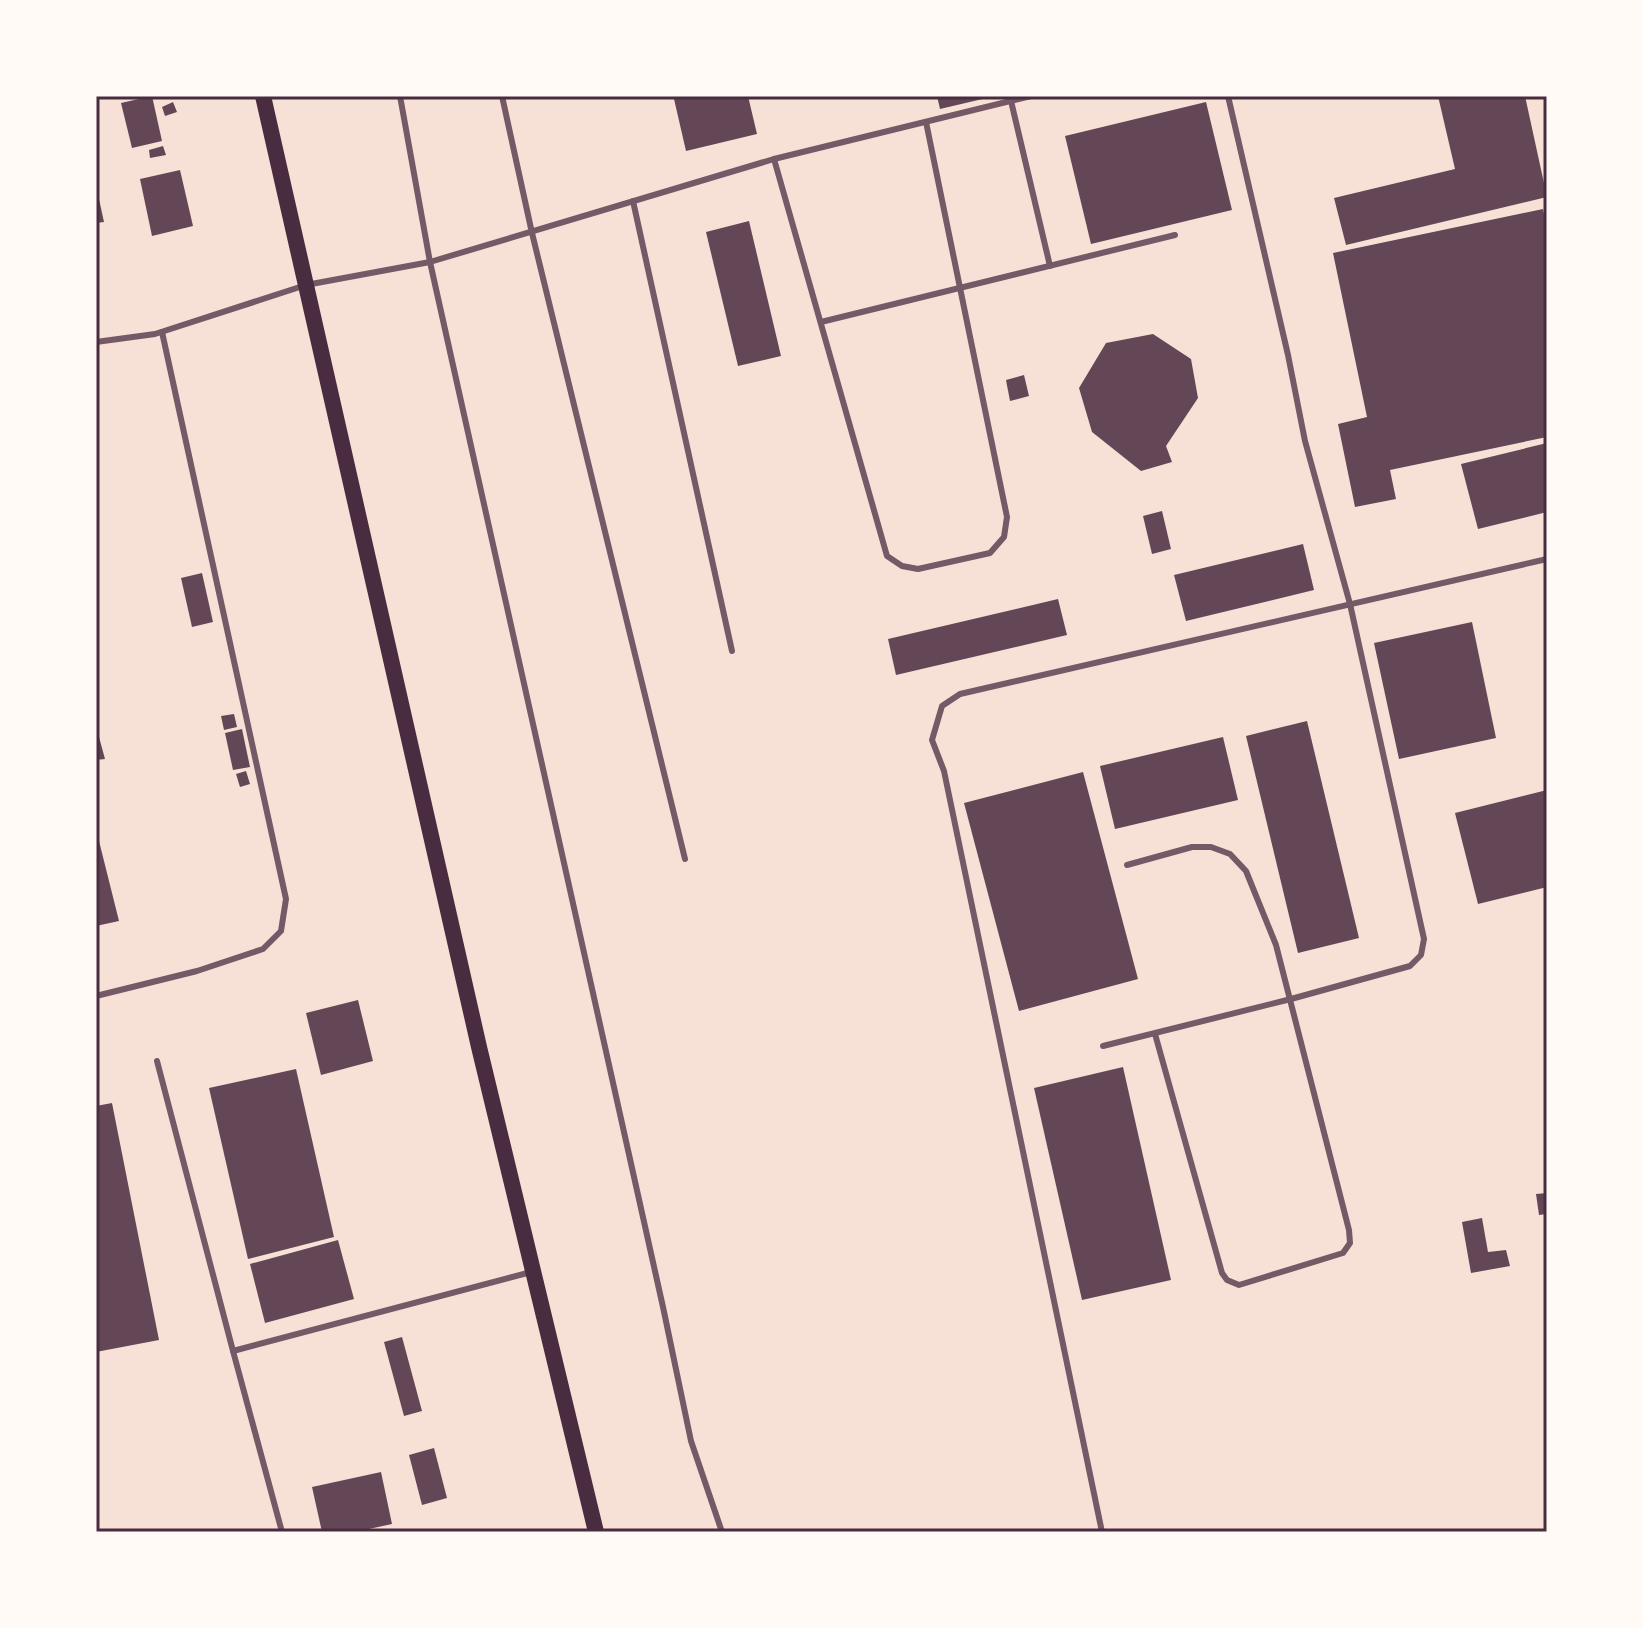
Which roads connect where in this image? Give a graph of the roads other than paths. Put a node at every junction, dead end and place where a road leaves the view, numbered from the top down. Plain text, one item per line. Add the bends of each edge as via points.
1 (263, 96) edge
2 (400, 96) edge
3 (502, 96) edge
4 (1031, 96) edge
5 (1228, 96) edge
6 (1011, 101) junction
7 (926, 122) junction
8 (774, 159) junction
9 (633, 201) junction
10 (532, 233) junction
11 (1175, 235) dead end
12 (430, 262) junction
13 (1050, 266) junction
14 (306, 285) junction
15 (961, 288) junction
16 (821, 322) junction
17 (162, 332) junction
18 (96, 342) edge
19 (1547, 559) edge
20 (1350, 604) junction
21 (732, 651) dead end
22 (685, 859) dead end
23 (1127, 865) dead end
24 (96, 996) edge
25 (1291, 999) junction
26 (1155, 1034) junction
27 (1103, 1046) dead end
28 (157, 1061) dead end
29 (534, 1271) junction
30 (233, 1351) junction
31 (282, 1532) edge
32 (596, 1532) edge
33 (722, 1532) edge
34 (1102, 1532) edge

1 - 14 main road
2 - 12 lane
3 - 10 lane
4 - 6 lane
5 - 20 lane via 1305,441
6 - 7 lane
6 - 13 lane
7 - 8 lane
7 - 15 lane
8 - 9 lane
8 - 16 lane
9 - 10 lane
9 - 21 lane
10 - 12 lane
10 - 22 lane
11 - 13 lane
12 - 14 lane
12 - 33 lane via 691,1441
13 - 15 lane
14 - 17 lane
14 - 29 main road
15 - 16 lane
15 - 16 lane via 1007,517 1004,537 990,553 918,569 887,556
17 - 18 lane
17 - 24 lane via 286,899 281,931 263,949
19 - 20 lane
20 - 25 lane via 1424,939 1421,955 1410,966
20 - 34 lane via 960,694 942,706 932,740 944,771
23 - 25 lane via 1192,847 1230,854 1246,871
25 - 26 lane
25 - 26 lane via 1350,1243 1343,1253 1239,1285 1222,1273
26 - 27 lane
28 - 30 lane
29 - 30 lane
29 - 32 main road
30 - 31 lane

